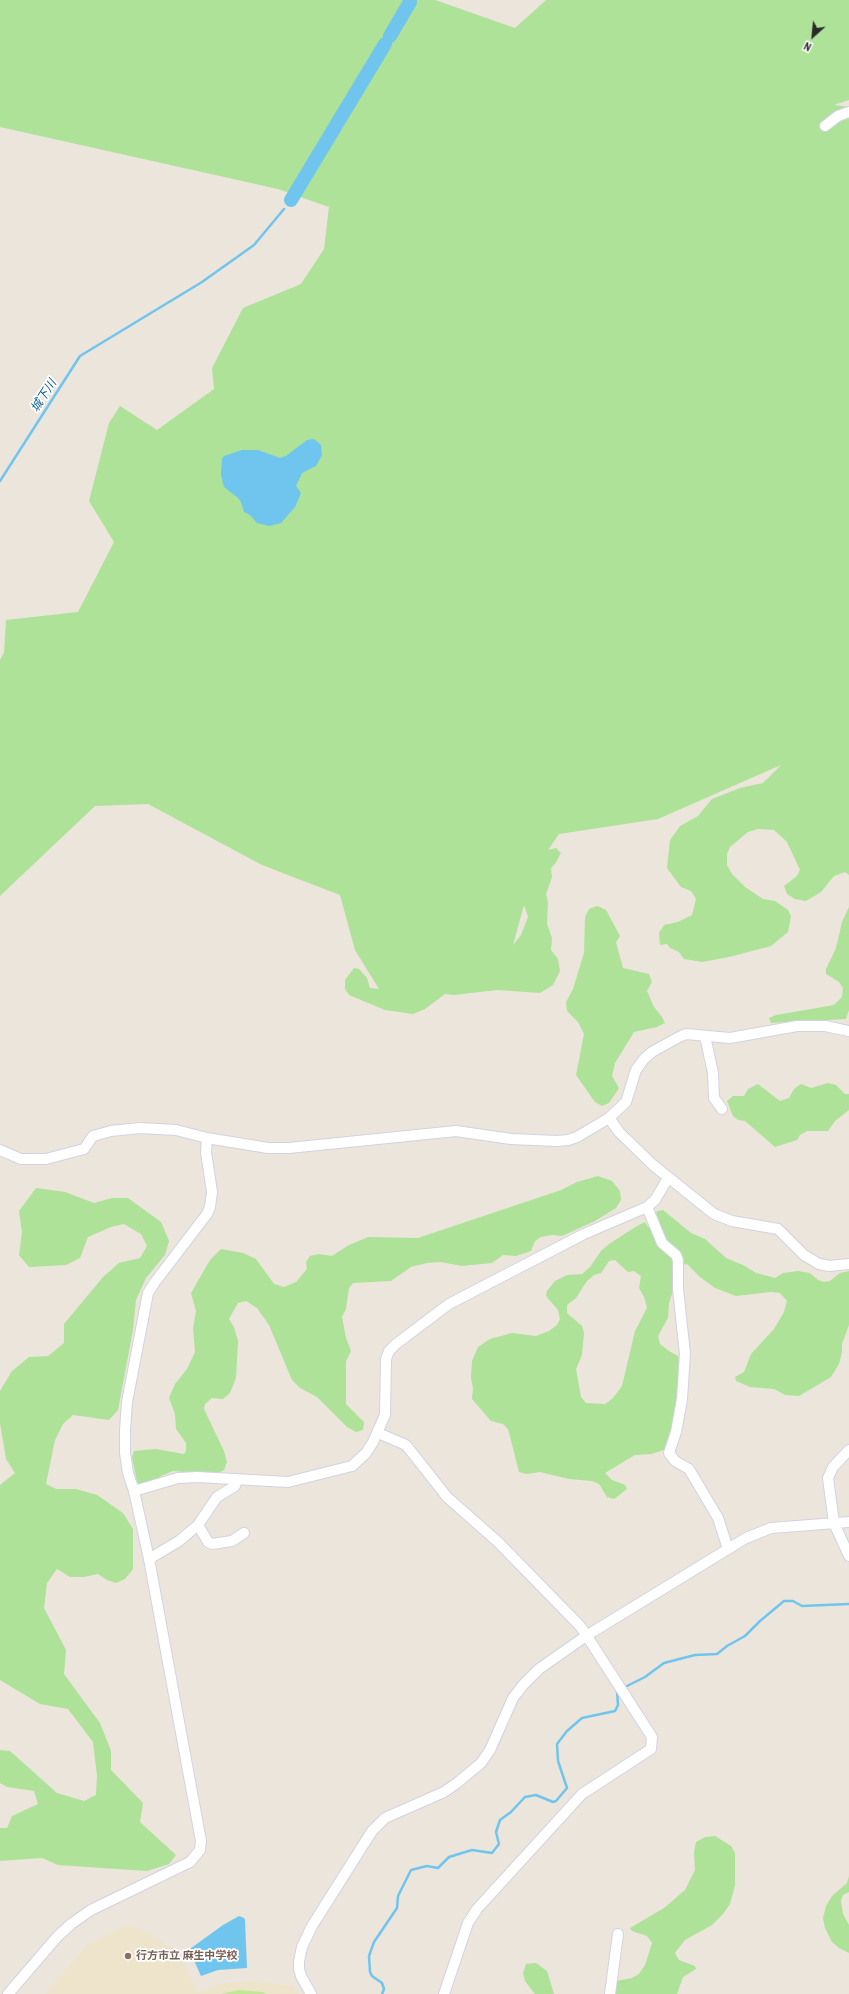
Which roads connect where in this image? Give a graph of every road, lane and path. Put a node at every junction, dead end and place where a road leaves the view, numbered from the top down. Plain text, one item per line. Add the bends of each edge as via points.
1 (849, 112) edge
2 (825, 126) dead end
3 (849, 1031) edge
4 (705, 1036) junction
5 (722, 1109) dead end
6 (608, 1118) junction
7 (207, 1138) junction
8 (0, 1150) edge
9 (668, 1178) junction
10 (647, 1207) junction
11 (849, 1264) edge
12 (378, 1433) junction
13 (849, 1450) edge
14 (237, 1479) junction
15 (134, 1491) junction
16 (849, 1522) edge
17 (834, 1523) junction
18 (198, 1525) junction
19 (244, 1533) dead end
20 (728, 1549) junction
21 (849, 1556) edge
22 (149, 1559) junction
23 (586, 1636) junction
24 (618, 1934) dead end
25 (8, 1994) edge
26 (311, 1994) edge
27 (444, 1994) edge
28 (610, 1994) edge

1 - 2 street via 838,116
3 - 4 street via 825,1026 797,1026 730,1038
4 - 5 street via 713,1073 714,1098
4 - 6 street via 686,1034 647,1055 636,1070 626,1102
6 - 7 street via 577,1137 557,1141 511,1139 456,1131 268,1148
6 - 9 street via 619,1132
7 - 8 street via 176,1130 140,1128 93,1136 84,1149 46,1159 21,1159
7 - 15 street via 206,1152 212,1192 210,1207 155,1282 148,1293 145,1305 127,1402 125,1453
9 - 10 street via 655,1200
9 - 11 street via 707,1210 722,1218 778,1229 804,1255 819,1264
10 - 12 street via 584,1234 449,1304 396,1344 386,1359 385,1415
10 - 20 street via 662,1243 678,1260 678,1289 686,1354 682,1399 669,1453 674,1461 689,1469 718,1518
12 - 14 street via 366,1453 352,1466 288,1482
12 - 23 street via 406,1445 447,1497 498,1542 581,1627
13 - 17 street via 833,1467 828,1478
14 - 15 street via 178,1478
14 - 18 street via 235,1486 217,1497
15 - 22 street
16 - 17 street
17 - 20 street via 771,1528
17 - 21 street
18 - 19 street via 208,1542 212,1544 232,1541
18 - 22 street via 179,1541
20 - 23 street
22 - 25 street via 201,1841 200,1850 190,1862 102,1904 71,1924
23 - 26 street via 547,1663 513,1698 490,1750 481,1763 444,1792 385,1818 372,1831 312,1926 302,1947 299,1969
23 - 27 street via 652,1737 651,1749 582,1794 480,1905 468,1923
24 - 28 street

